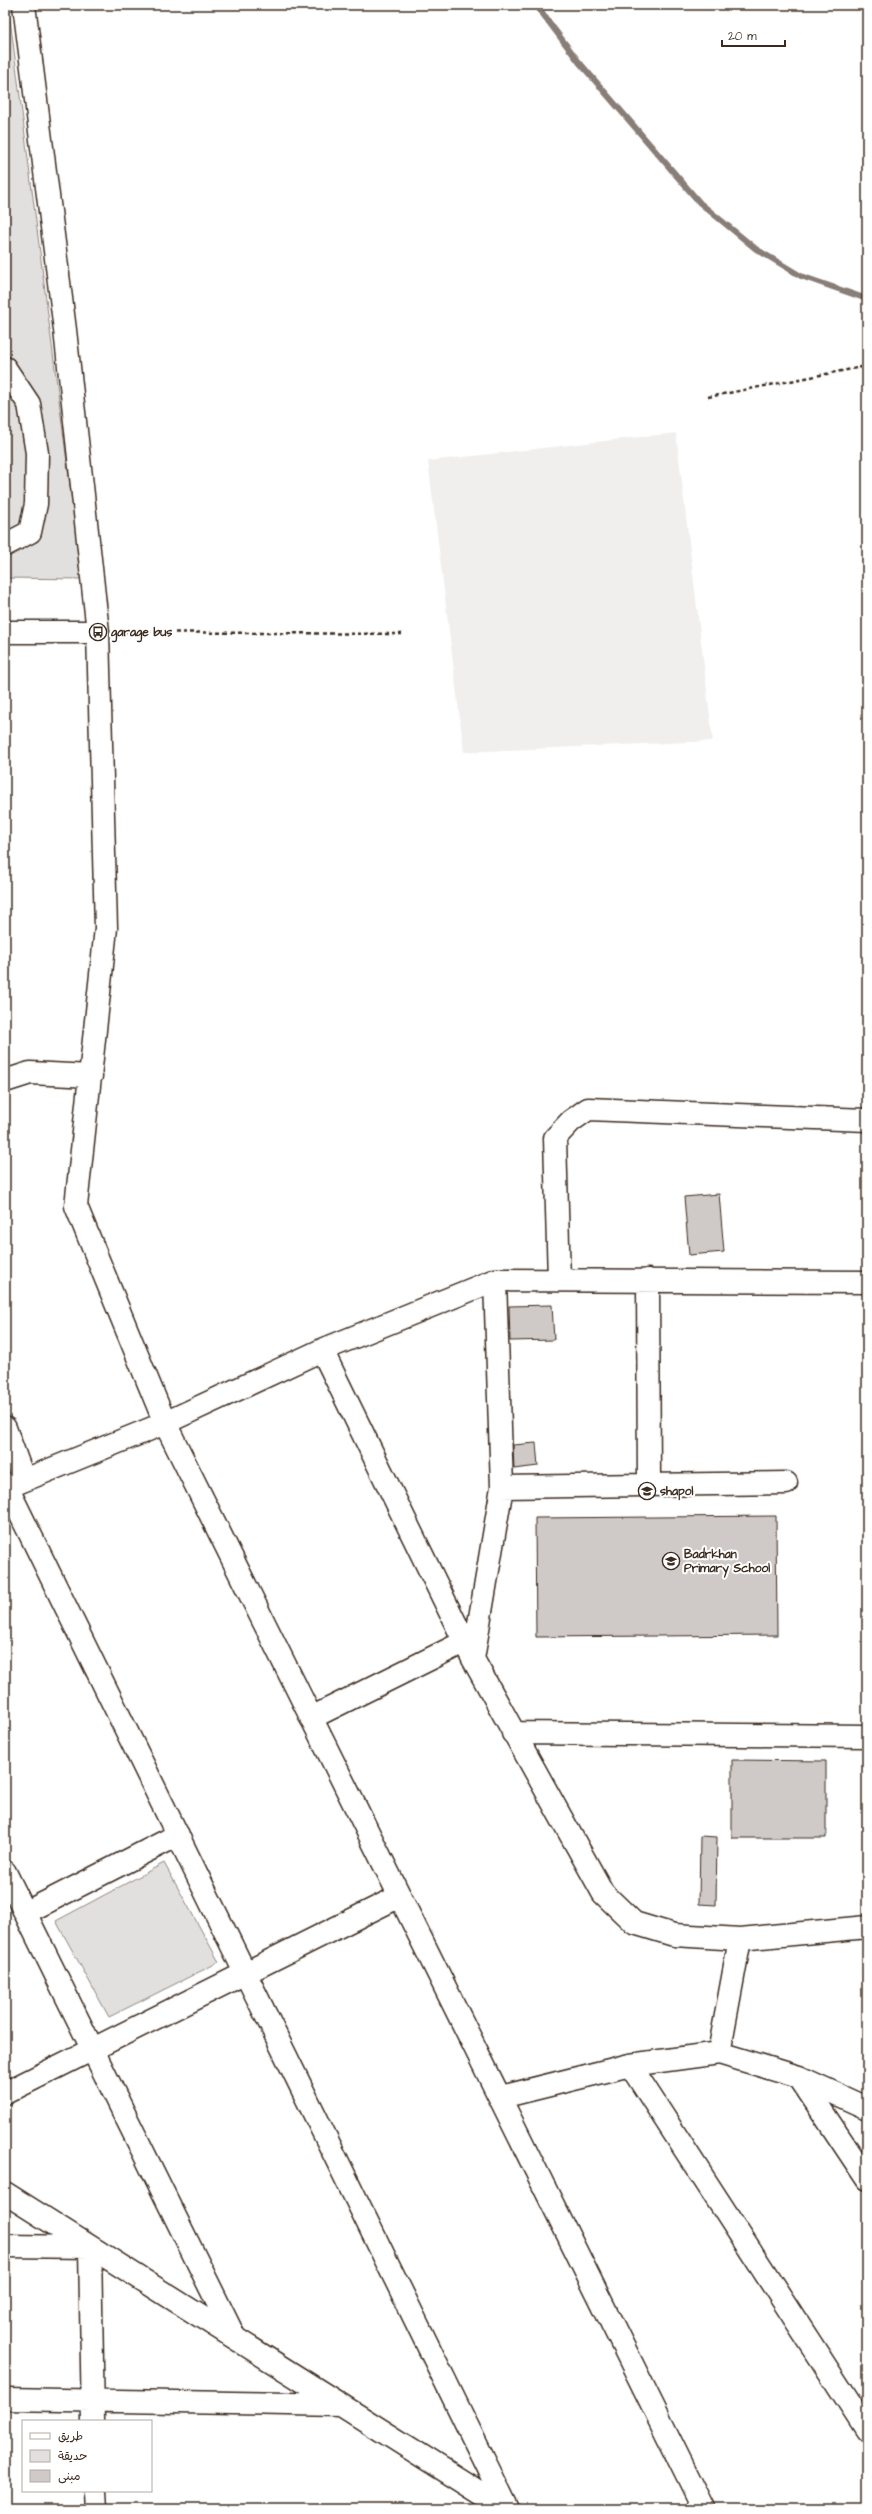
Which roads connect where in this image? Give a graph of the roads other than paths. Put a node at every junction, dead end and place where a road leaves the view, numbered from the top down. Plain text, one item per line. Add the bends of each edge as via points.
1 (24, 5) edge
2 (5, 368) edge
3 (5, 545) edge
4 (5, 632) edge
5 (98, 632) junction
6 (91, 1076) junction
7 (5, 1081) edge
8 (867, 1120) edge
9 (495, 1280) junction
10 (559, 1280) junction
11 (648, 1280) junction
12 (867, 1282) edge
13 (322, 1350) junction
14 (165, 1423) junction
15 (5, 1428) edge
16 (786, 1483) dead end
17 (12, 1485) edge
18 (650, 1485) junction
19 (502, 1487) junction
20 (468, 1651) junction
21 (312, 1718) junction
22 (513, 1733) junction
23 (867, 1736) edge
24 (178, 1835) junction
25 (5, 1872) edge
26 (400, 1896) junction
27 (25, 1912) junction
28 (867, 1927) edge
29 (740, 1938) junction
30 (246, 1973) junction
31 (94, 2049) junction
32 (720, 2053) junction
33 (630, 2065) junction
34 (799, 2077) junction
35 (5, 2093) edge
36 (501, 2097) junction
37 (867, 2108) edge
38 (867, 2179) edge
39 (5, 2193) edge
40 (5, 2246) edge
41 (90, 2247) junction
42 (235, 2338) junction
43 (5, 2399) edge
44 (341, 2405) junction
45 (93, 2411) edge
46 (867, 2430) edge
47 (95, 2492) edge
48 (96, 2509) edge
49 (507, 2509) edge
50 (704, 2509) edge

1 - 5 street via 65,330
2 - 3 street via 29,404 37,453 36,504 30,532
4 - 5 street
5 - 6 street via 106,928
6 - 7 street via 30,1073
6 - 14 street via 76,1206
8 - 10 street via 588,1109 571,1121 555,1138
9 - 10 street
9 - 13 street
9 - 19 street
10 - 11 street
11 - 12 street
11 - 18 street
13 - 14 street
13 - 20 street
14 - 17 street
14 - 21 street
15 - 17 street
16 - 18 street
17 - 24 street
18 - 19 street
19 - 20 street
20 - 21 street
20 - 22 street
21 - 26 street
22 - 23 street
22 - 29 street via 603,1893 634,1924 674,1934
24 - 27 street
24 - 30 street
25 - 27 street
26 - 30 street
26 - 36 street
27 - 31 street
28 - 29 street
29 - 32 street
30 - 31 street
30 - 49 street
31 - 35 street
31 - 42 street
32 - 33 street
32 - 34 street
33 - 36 street
33 - 46 street
34 - 37 street
34 - 38 street
36 - 50 street
39 - 41 street
40 - 41 street
41 - 42 street
41 - 45 street
42 - 44 street
43 - 45 street
44 - 45 street
44 - 49 street
47 - 48 street

